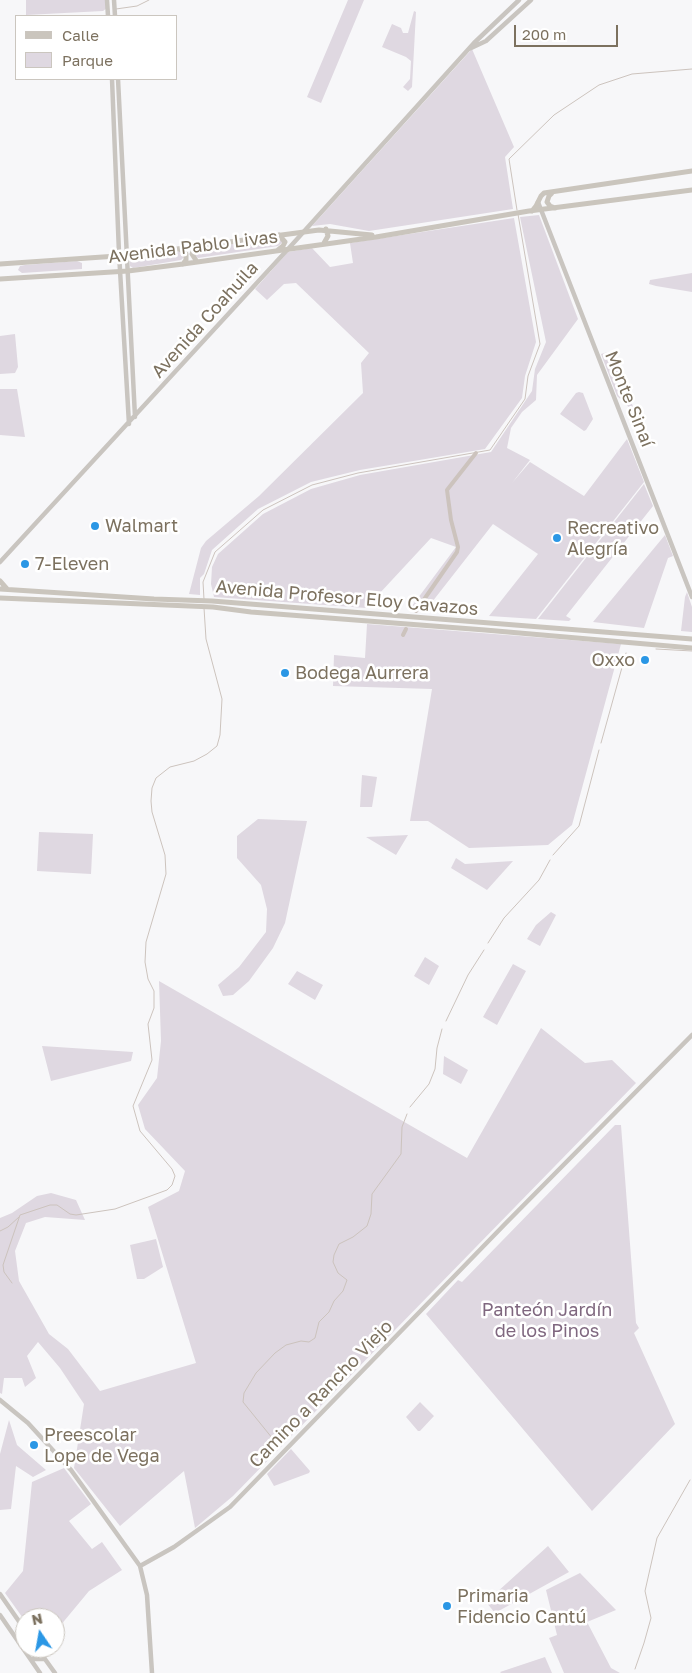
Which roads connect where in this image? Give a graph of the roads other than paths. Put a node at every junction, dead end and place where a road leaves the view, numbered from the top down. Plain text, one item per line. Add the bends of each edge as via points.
1 (106, 0) edge
2 (114, 0) edge
3 (519, 0) edge
4 (530, 0) edge
5 (108, 15) edge
6 (115, 15) edge
7 (468, 50) junction
8 (112, 80) edge
9 (118, 80) edge
10 (692, 171) edge
11 (692, 190) edge
12 (558, 191) junction
13 (538, 202) junction
14 (559, 208) junction
15 (541, 210) junction
16 (530, 211) junction
17 (326, 229) junction
18 (305, 231) junction
19 (388, 234) junction
20 (279, 235) junction
21 (324, 243) junction
22 (196, 247) junction
23 (290, 248) junction
24 (180, 249) junction
25 (278, 250) junction
26 (127, 255) junction
27 (120, 256) junction
28 (197, 262) junction
29 (0, 264) edge
30 (183, 264) junction
31 (120, 271) junction
32 (128, 271) junction
33 (0, 279) edge
34 (133, 376) junction
35 (126, 377) junction
36 (136, 417) junction
37 (129, 424) junction
38 (0, 562) edge
39 (0, 581) edge
40 (0, 589) edge
41 (7, 589) junction
42 (27, 591) junction
43 (67, 594) junction
44 (692, 597) edge
45 (0, 598) edge
46 (46, 601) junction
47 (319, 610) junction
48 (342, 611) junction
49 (329, 618) junction
50 (497, 623) junction
51 (515, 625) junction
52 (485, 630) junction
53 (503, 632) junction
54 (692, 639) edge
55 (692, 648) edge
56 (692, 1035) edge
57 (0, 1400) edge
58 (140, 1566) junction
59 (0, 1594) edge
60 (0, 1615) edge
61 (15, 1616) edge
62 (31, 1660) junction
63 (46, 1660) junction
64 (39, 1671) edge
65 (55, 1673) edge
66 (152, 1673) edge

1 - 5 street
2 - 6 street
3 - 7 street, Avenida Coahuila
4 - 7 street, Avenida Coahuila via 486,41
7 - 18 street, Avenida Coahuila
8 - 27 street
9 - 26 street
10 - 12 main road
11 - 14 main road, Avenida Pablo Livas
12 - 13 main road via 543,194
12 - 14 main road via 548,196 547,202 551,207
13 - 15 street, Monte Sinaí
13 - 16 main road
14 - 15 main road, Avenida Pablo Livas
15 - 16 main road, Avenida Pablo Livas
15 - 44 street, Monte Sinaí
16 - 19 main road, Avenida Pablo Livas
17 - 18 main road, Avenida Pablo Livas
17 - 19 main road, Avenida Pablo Livas
17 - 21 main road via 328,236
18 - 20 main road, Avenida Pablo Livas
18 - 23 street, Avenida Coahuila
19 - 21 main road, Avenida Pablo Livas
20 - 22 main road, Avenida Pablo Livas
20 - 25 main road via 285,242
21 - 23 main road, Avenida Pablo Livas
22 - 24 main road, Avenida Pablo Livas
22 - 28 main road via 192,254
23 - 25 main road, Avenida Pablo Livas
23 - 36 street, Avenida Coahuila
24 - 26 main road, Avenida Pablo Livas
24 - 30 main road via 186,254
25 - 28 main road, Avenida Pablo Livas
26 - 27 main road, Avenida Pablo Livas
26 - 32 street
27 - 29 main road, Avenida Pablo Livas
27 - 31 street
28 - 30 main road, Avenida Pablo Livas
30 - 32 main road, Avenida Pablo Livas
31 - 32 main road, Avenida Pablo Livas
31 - 33 main road, Avenida Pablo Livas
31 - 35 street
32 - 34 street
34 - 35 street
34 - 36 street
35 - 37 street
36 - 37 street, Avenida Coahuila
37 - 38 street, Avenida Coahuila
39 - 41 main road
40 - 41 main road, Avenida Profesor Eloy Cavazos
41 - 42 main road, Avenida Profesor Eloy Cavazos
42 - 43 main road, Avenida Profesor Eloy Cavazos
42 - 46 main road
43 - 46 main road via 56,595
43 - 47 main road, Avenida Profesor Eloy Cavazos
45 - 46 main road, Avenida Profesor Eloy Cavazos
46 - 49 main road, Avenida Profesor Eloy Cavazos via 213,608
47 - 48 main road, Avenida Profesor Eloy Cavazos
47 - 49 main road
48 - 49 main road
48 - 50 main road, Avenida Profesor Eloy Cavazos
49 - 52 main road, Avenida Profesor Eloy Cavazos
50 - 51 main road, Avenida Profesor Eloy Cavazos
50 - 52 main road via 497,628
51 - 53 main road via 505,627
51 - 54 main road, Avenida Profesor Eloy Cavazos
52 - 53 main road, Avenida Profesor Eloy Cavazos
53 - 55 main road, Avenida Profesor Eloy Cavazos
56 - 58 street, Camino a Rancho Viejo via 230,1508
57 - 58 street via 28,1423 71,1470
58 - 66 street via 147,1595
59 - 61 street
60 - 62 street
62 - 63 street
62 - 64 street
63 - 64 street
63 - 65 street

